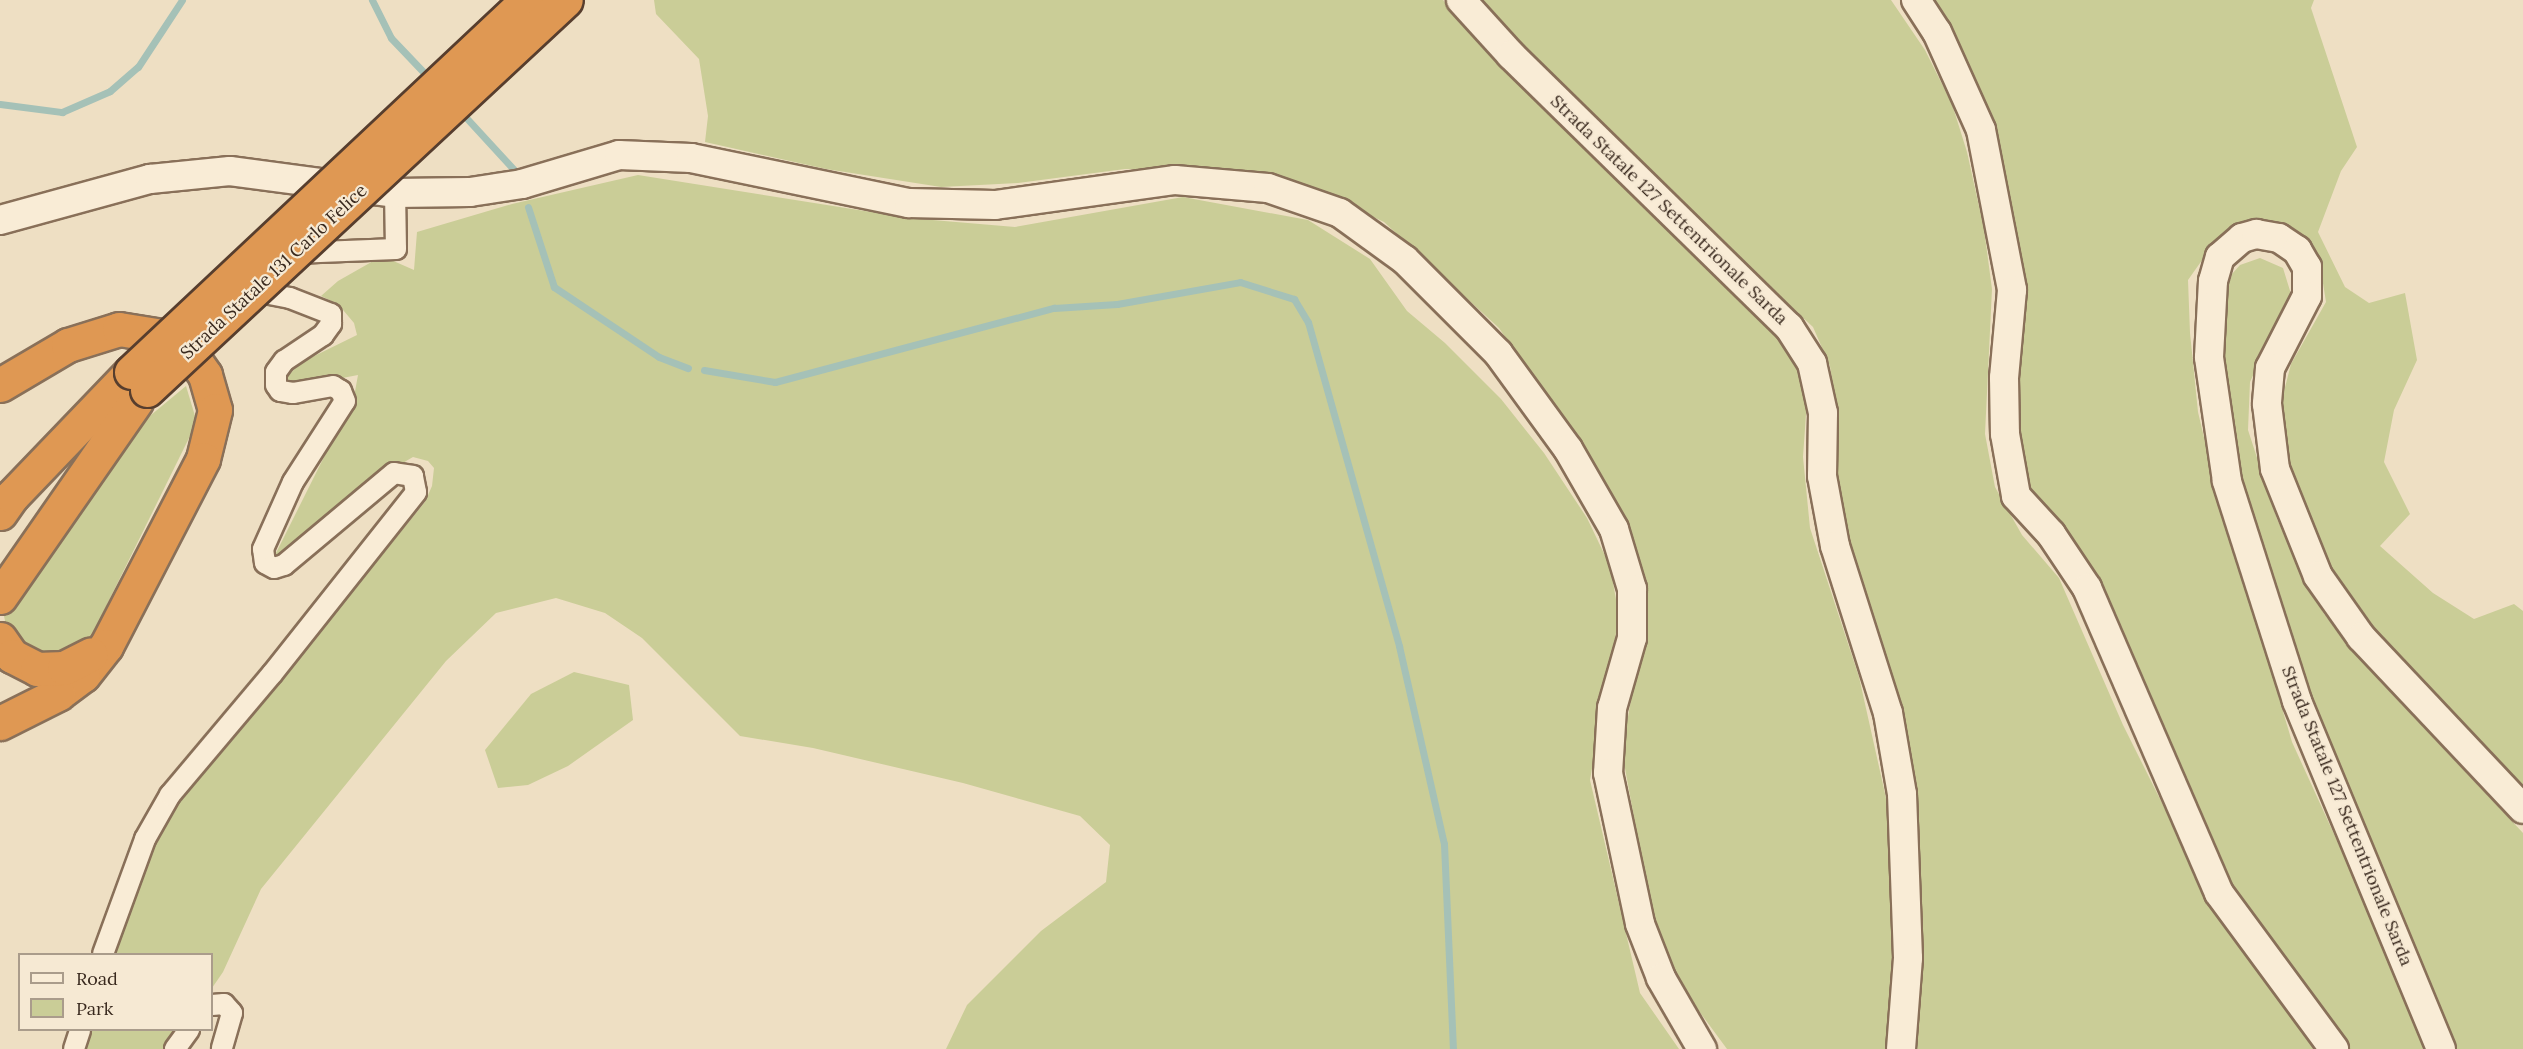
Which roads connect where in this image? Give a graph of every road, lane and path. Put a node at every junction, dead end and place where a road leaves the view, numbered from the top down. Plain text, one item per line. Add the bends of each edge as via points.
1 (527, 0) edge
2 (566, 0) edge
3 (1461, 0) edge
4 (1916, 0) edge
5 (395, 193) junction
6 (0, 220) edge
7 (7, 378) edge
8 (133, 387) junction
9 (0, 487) edge
10 (0, 513) edge
11 (0, 560) edge
12 (0, 597) edge
13 (0, 639) edge
14 (106, 646) junction
15 (0, 723) edge
16 (2523, 809) edge
17 (103, 953) edge
18 (213, 1005) edge
19 (79, 1031) edge
20 (188, 1031) edge
21 (74, 1049) edge
22 (174, 1049) edge
23 (222, 1049) edge
24 (1702, 1049) edge
25 (1901, 1049) edge
26 (2334, 1049) edge
27 (2441, 1049) edge

1 - 8 highway, Strada Statale 131 Carlo Felice, bridge
2 - 8 highway, Strada Statale 131 Carlo Felice, bridge
3 - 25 main road, Strada Statale 127 Settentrionale Sarda via 1511,55 1789,327 1812,363 1823,413 1822,476 1834,546 1888,713 1902,794 1908,958
4 - 26 main road via 1937,32 1981,130 2012,290 2004,378 2005,423 2016,496 2051,534 2087,588 2219,892
5 - 6 main road via 230,171 150,180
5 - 17 street via 396,249 246,256 234,263 232,270 233,282 247,290 290,298 332,314 332,324 323,335 284,361 276,372 276,385 280,391 293,393 333,386 341,391 345,401 293,482 263,549 265,563 274,568 284,565 394,473 413,476 417,492 170,795 144,839
5 - 24 main road via 470,192 522,184 619,155 691,158 909,203 995,205 1175,180 1268,188 1340,213 1405,260 1498,353 1568,449 1614,529 1632,590 1632,638 1612,708 1608,773 1640,924 1661,978
7 - 14 highway via 68,345 119,329 162,336 189,352 207,384 215,410 203,459
8 - 9 highway
8 - 10 highway, Strada Statale 131 Carlo Felice via 12,496
8 - 11 highway, Strada Statale 131 Carlo Felice
8 - 12 highway
13 - 14 highway via 12,656 24,664 51,670
14 - 15 highway via 83,675 58,694
16 - 27 main road, Strada Statale 127 Settentrionale Sarda via 2361,637 2318,576 2275,470 2267,404 2270,368 2307,296 2307,267 2297,250 2279,238 2256,234 2242,238 2224,252 2213,281 2209,357 2228,481 2297,701
18 - 23 street via 224,1004 232,1013
19 - 21 street
20 - 22 street

